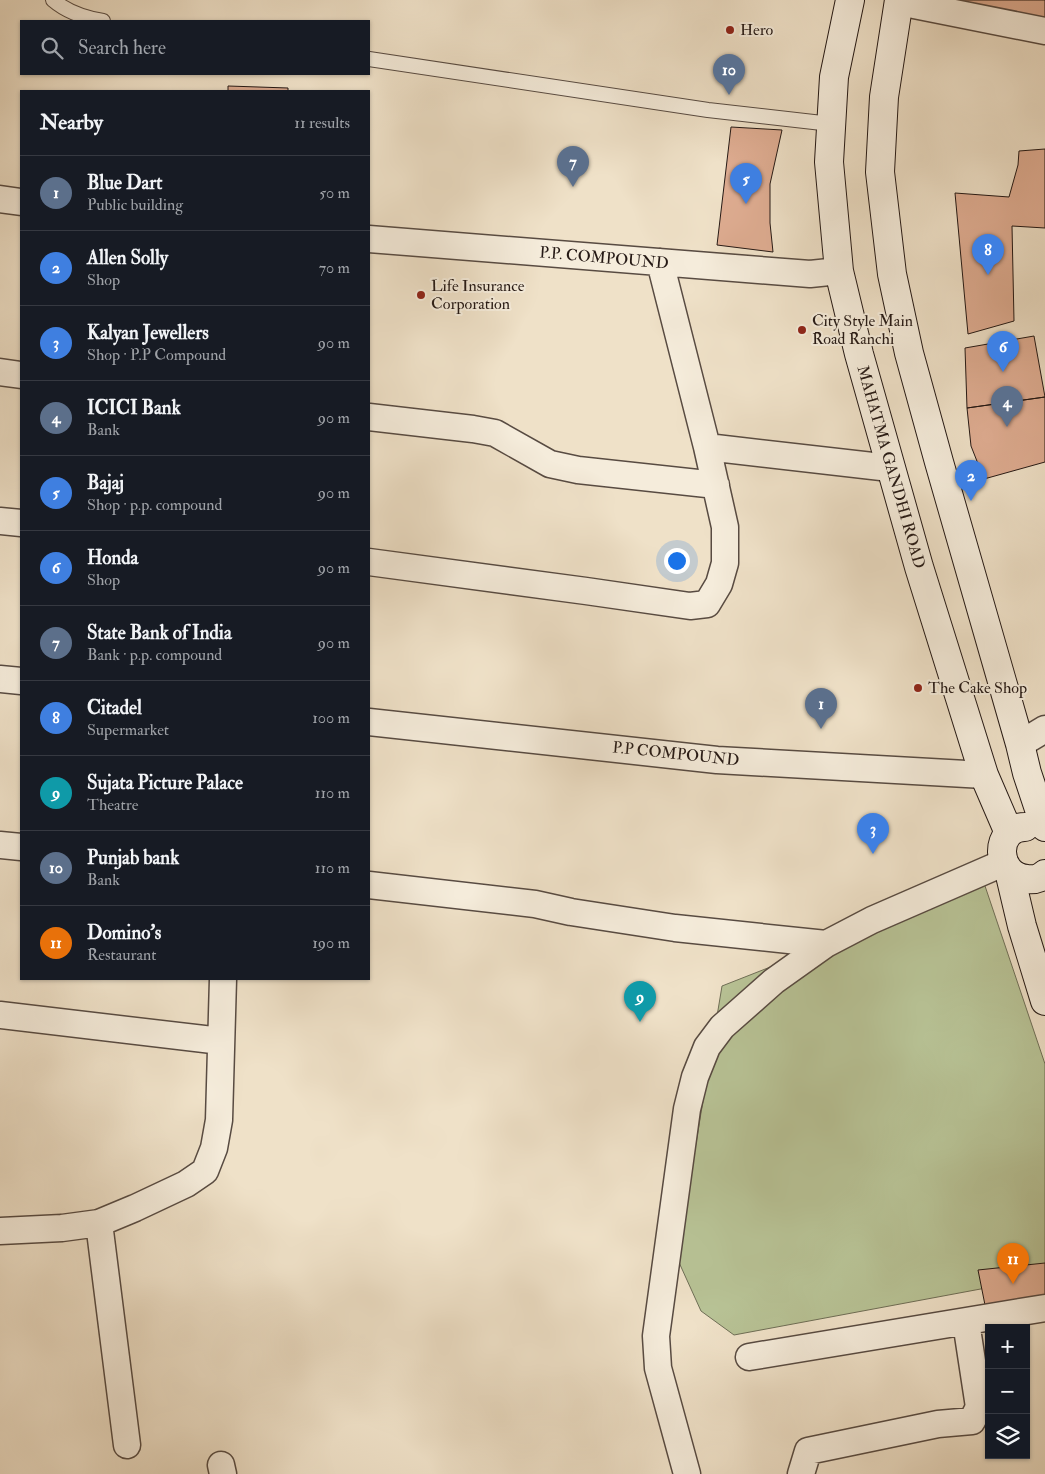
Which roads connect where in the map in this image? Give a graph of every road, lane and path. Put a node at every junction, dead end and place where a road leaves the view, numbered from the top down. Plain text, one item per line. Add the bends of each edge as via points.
1 (53, 0) edge
2 (850, 0) edge
3 (899, 1) edge
4 (99, 20) edge
5 (1045, 31) edge
6 (370, 59) edge
7 (831, 124) junction
8 (0, 199) edge
9 (20, 202) edge
10 (370, 239) edge
11 (660, 262) junction
12 (839, 271) junction
13 (0, 372) edge
14 (20, 375) edge
15 (370, 417) edge
16 (708, 447) junction
17 (890, 468) junction
18 (716, 484) junction
19 (0, 521) edge
20 (20, 523) edge
21 (370, 562) edge
22 (0, 679) edge
23 (20, 681) edge
24 (370, 722) edge
25 (1045, 729) edge
26 (1020, 744) junction
27 (984, 775) junction
28 (1045, 826) edge
29 (1045, 832) edge
30 (1009, 833) junction
31 (0, 844) edge
32 (20, 847) edge
33 (1006, 867) junction
34 (1045, 874) edge
35 (370, 885) edge
36 (826, 944) junction
37 (224, 980) edge
38 (1045, 1000) edge
39 (0, 1016) edge
40 (221, 1040) junction
41 (99, 1224) junction
42 (0, 1231) edge
43 (1045, 1308) edge
44 (966, 1322) junction
45 (749, 1357) dead end
46 (127, 1445) dead end
47 (687, 1474) edge
48 (801, 1474) edge

1 - 4 lane via 78,15
2 - 7 main road, MAHATMA GANDHI ROAD via 834,77
3 - 5 street
3 - 26 main road via 884,97 880,172 892,274 936,452
6 - 7 lane via 699,109
7 - 12 main road, MAHATMA GANDHI ROAD via 828,162
8 - 9 street
10 - 11 street, P.P. COMPOUND
11 - 12 street, P.P. COMPOUND via 810,274
11 - 16 street
12 - 17 main road, MAHATMA GANDHI ROAD
13 - 14 street
15 - 18 street via 495,433 550,464 578,470
16 - 17 street
16 - 18 street
17 - 27 main road, MAHATMA GANDHI ROAD
18 - 21 street via 725,527 725,563 719,584 708,604 690,606
19 - 20 street
22 - 23 street
24 - 27 street, P.P COMPOUND via 717,760
25 - 26 street
26 - 28 main road
27 - 30 main road, MAHATMA GANDHI ROAD
29 - 30 main road via 1038,827 1018,827
30 - 33 main road via 1001,853
31 - 32 street
33 - 34 main road via 1018,877 1029,879
33 - 36 street via 872,920
33 - 38 main road
35 - 36 street via 535,904 675,928
36 - 47 street via 774,980 722,1027 707,1047 695,1077 687,1109 656,1336 658,1368
37 - 40 street
39 - 40 street
40 - 41 street via 219,1120 214,1148 205,1171 186,1184
41 - 42 street
41 - 46 street
43 - 44 street
44 - 45 street
44 - 48 street via 979,1407 972,1420 808,1451

